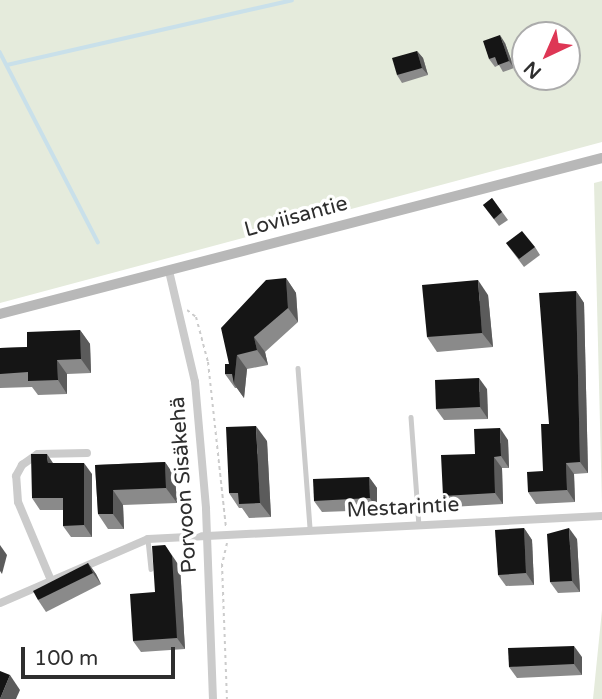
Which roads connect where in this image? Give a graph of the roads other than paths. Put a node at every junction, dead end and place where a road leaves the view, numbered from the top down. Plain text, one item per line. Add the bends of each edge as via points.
1 (602, 158) edge
2 (169, 271) junction
3 (0, 314) edge
4 (298, 368) dead end
5 (411, 416) dead end
6 (87, 453) dead end
7 (602, 516) edge
8 (419, 525) junction
9 (310, 529) junction
10 (205, 535) junction
11 (148, 539) junction
12 (151, 569) edge
13 (50, 578) junction
14 (0, 603) edge
15 (213, 699) edge

1 - 2 main road, Loviisantie
2 - 3 main road, Loviisantie
2 - 10 street, Porvoon Sisäkehä via 195,382
4 - 9 lane
5 - 8 lane
6 - 13 street via 38,454 22,465 16,477 18,502
7 - 8 street, Mestarintie
8 - 9 street, Mestarintie
9 - 10 street, Mestarintie
10 - 11 street, Mestarintie
10 - 15 street, Porvoon Sisäkehä
11 - 12 lane
11 - 13 street, Mestarintie
13 - 14 street, Mestarintie

